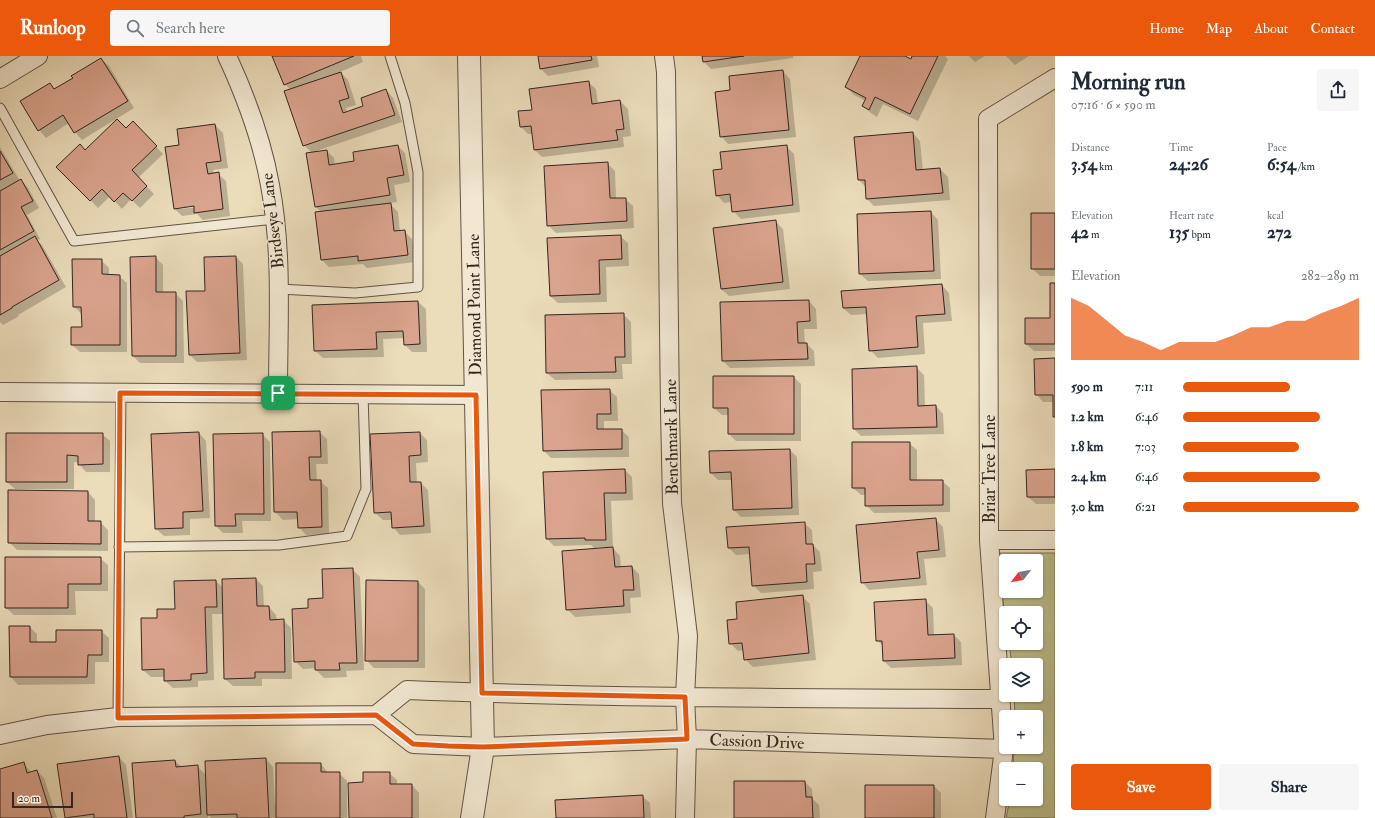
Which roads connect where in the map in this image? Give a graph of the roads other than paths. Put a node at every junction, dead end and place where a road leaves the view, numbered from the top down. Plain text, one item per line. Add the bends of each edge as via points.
1 (38, 56) edge
2 (227, 56) edge
3 (390, 56) edge
4 (469, 56) edge
5 (664, 56) edge
6 (1055, 78) edge
7 (0, 79) edge
8 (0, 108) edge
9 (275, 219) junction
10 (279, 289) junction
11 (0, 392) edge
12 (120, 393) junction
13 (278, 393) junction
14 (363, 394) junction
15 (476, 395) junction
16 (989, 540) junction
17 (1055, 540) edge
18 (119, 547) junction
19 (999, 672) edge
20 (482, 693) junction
21 (685, 697) junction
22 (999, 699) edge
23 (376, 715) junction
24 (118, 718) junction
25 (0, 735) edge
26 (687, 739) junction
27 (483, 747) junction
28 (999, 749) edge
29 (1003, 754) edge
30 (472, 818) edge
31 (685, 818) edge
32 (995, 818) edge

1 - 7 street
2 - 9 street, Birdseye Lane via 244,93 263,152
3 - 10 lane via 405,103 418,172 418,287 355,293
4 - 15 street, Diamond Point Lane
5 - 21 street, Benchmark Lane via 672,503 688,636
6 - 16 street, Briar Tree Lane via 988,119
8 - 9 lane via 74,241
9 - 10 street, Birdseye Lane
10 - 13 street, Birdseye Lane
11 - 12 street
12 - 13 street
12 - 18 lane
13 - 14 street
14 - 15 street
14 - 18 lane via 366,489 347,536 279,545
15 - 20 street, Diamond Point Lane
16 - 17 street
16 - 19 street, Briar Tree Lane
18 - 24 lane
20 - 21 street
20 - 23 street via 408,690
20 - 27 street, Diamond Point Lane
21 - 22 street
21 - 26 street, Benchmark Lane
23 - 24 street
23 - 27 street, Cassion Drive via 413,744
24 - 25 street via 47,725
26 - 27 street, Cassion Drive
26 - 28 street, Cassion Drive
26 - 31 street, Benchmark Lane
27 - 30 street, Diamond Point Lane
29 - 32 street, Briar Tree Lane

